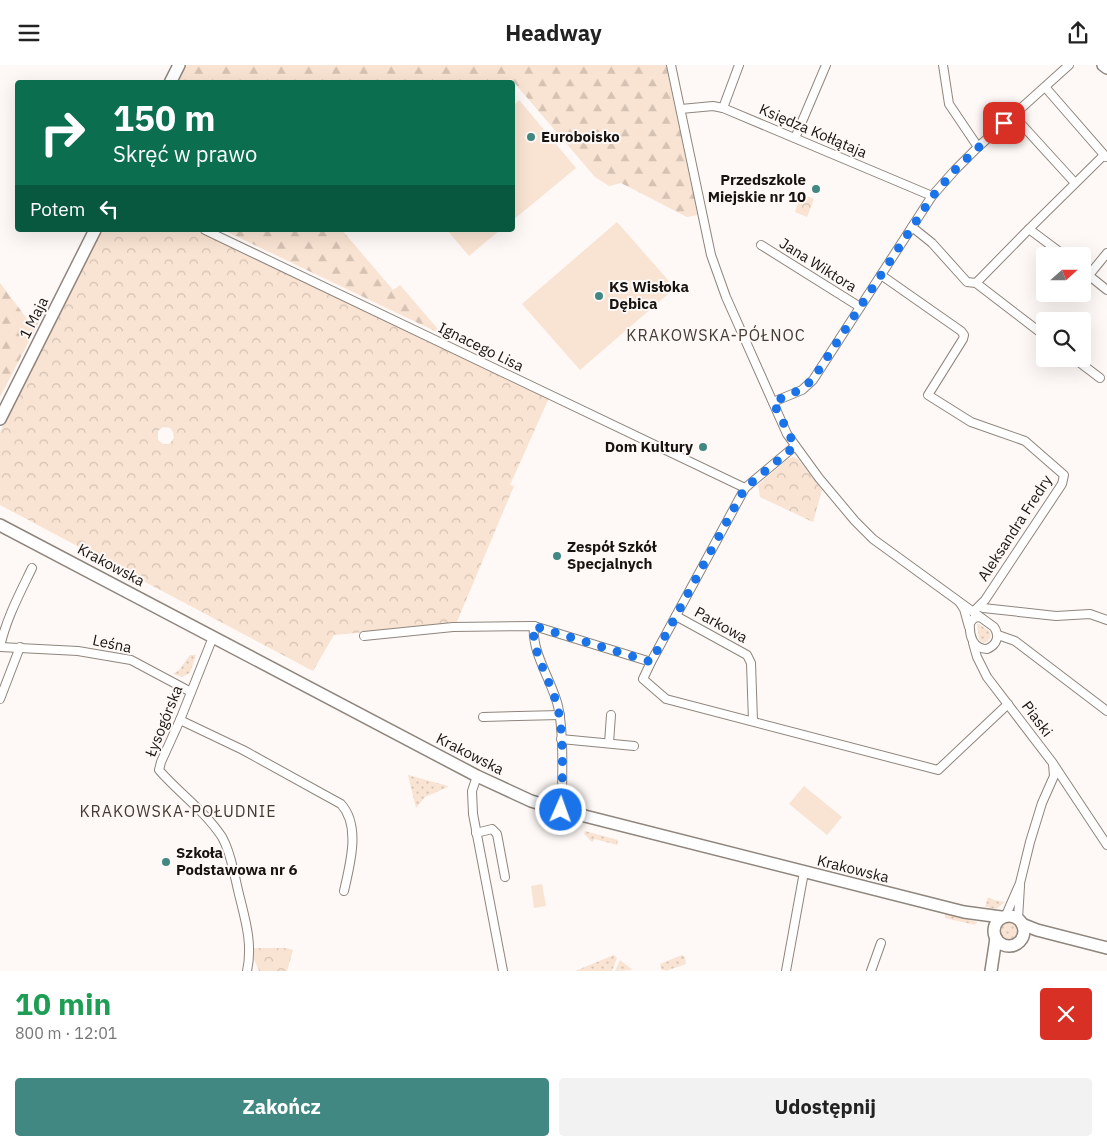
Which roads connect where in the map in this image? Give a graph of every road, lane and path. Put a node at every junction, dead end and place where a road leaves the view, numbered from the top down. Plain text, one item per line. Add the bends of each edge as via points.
1 (178, 65) edge
2 (671, 65) edge
3 (739, 65) edge
4 (826, 65) edge
5 (944, 65) edge
6 (1069, 65) edge
7 (1103, 65) edge
8 (1107, 69) edge
9 (171, 80) edge
10 (1045, 87) junction
11 (723, 108) junction
12 (681, 109) junction
13 (1013, 115) junction
14 (795, 138) junction
15 (978, 147) junction
16 (1105, 157) edge
17 (1075, 183) junction
18 (932, 197) junction
19 (912, 227) junction
20 (1029, 229) junction
21 (94, 232) edge
22 (209, 232) edge
23 (761, 245) dead end
24 (1053, 247) edge
25 (1107, 253) edge
26 (1091, 267) edge
27 (881, 275) junction
28 (1091, 276) edge
29 (976, 283) junction
30 (1107, 290) edge
31 (860, 307) junction
32 (1036, 329) edge
33 (1086, 367) edge
34 (1100, 378) dead end
35 (773, 402) junction
36 (0, 419) edge
37 (795, 446) junction
38 (745, 488) junction
39 (0, 525) edge
40 (32, 568) dead end
41 (959, 602) junction
42 (984, 604) junction
43 (676, 616) junction
44 (978, 616) junction
45 (1107, 620) edge
46 (534, 626) junction
47 (969, 627) junction
48 (998, 635) junction
49 (364, 636) dead end
50 (213, 637) junction
51 (973, 642) junction
52 (0, 647) edge
53 (20, 647) junction
54 (987, 649) junction
55 (651, 662) junction
56 (984, 671) junction
57 (191, 692) junction
58 (0, 699) edge
59 (1008, 704) junction
60 (1107, 711) edge
61 (560, 715) junction
62 (611, 715) dead end
63 (483, 717) dead end
64 (180, 720) junction
65 (753, 721) junction
66 (561, 739) junction
67 (609, 743) junction
68 (634, 746) dead end
69 (1052, 761) junction
70 (477, 776) junction
71 (1052, 782) junction
72 (1067, 783) junction
73 (561, 810) junction
74 (476, 833) junction
75 (1107, 845) edge
76 (804, 872) junction
77 (505, 877) dead end
78 (1020, 883) junction
79 (344, 891) dead end
80 (964, 912) junction
81 (1004, 916) junction
82 (1020, 921) junction
83 (995, 936) junction
84 (1059, 937) junction
85 (1021, 940) junction
86 (881, 943) dead end
87 (1008, 946) junction
88 (1107, 948) edge
89 (247, 971) edge
90 (503, 971) edge
91 (786, 971) edge
92 (871, 971) edge
93 (992, 971) edge

1 - 9 street
2 - 12 street
3 - 11 street
4 - 14 street
5 - 15 street via 949,104
6 - 10 street
7 - 8 street
10 - 13 street
10 - 16 street
11 - 12 street, Księdza Kołłątaja
11 - 14 street, Księdza Kołłątaja
12 - 35 street via 711,255 726,297
13 - 15 street
13 - 17 street
14 - 18 street, Księdza Kołłątaja
15 - 18 street
16 - 17 street
17 - 20 street
18 - 19 street
19 - 27 street
19 - 29 street via 932,243 967,282
20 - 24 street
20 - 29 street
21 - 36 street, 1 Maja
22 - 38 street, Ignacego Lisa
23 - 31 street, Jana Wiktora
25 - 26 street
27 - 31 street
27 - 42 street, Aleksandra Fredry via 964,335 928,395 971,421 1025,441 1064,475 1062,484
28 - 30 street
29 - 32 street
31 - 35 street via 813,379 802,389
33 - 34 street
35 - 37 street
37 - 38 street, Parkowa
37 - 41 street via 873,539
38 - 43 street, Parkowa
39 - 50 street, Krakowska
40 - 52 street
41 - 44 street
41 - 47 street
42 - 44 street
42 - 45 street via 1056,616 1090,614
43 - 55 street, Parkowa
43 - 65 street, Parkowa via 746,655 751,663
44 - 47 street via 972,619
44 - 48 street via 994,627
46 - 49 street via 453,627
46 - 55 street
46 - 61 street via 534,641
47 - 51 street
48 - 54 street via 996,644
48 - 60 street via 1015,641
50 - 57 street, Łysogórska
50 - 70 street, Krakowska
51 - 54 street via 976,647
51 - 56 street, Piaski
52 - 53 street, Leśna
53 - 57 street, Leśna via 78,651 131,661
53 - 58 street
54 - 56 street
55 - 65 street, Parkowa via 643,679 666,699
56 - 59 street, Piaski
57 - 64 street, Łysogórska
59 - 65 street via 938,770
59 - 69 street, Piaski
61 - 63 street
61 - 66 street
62 - 67 street
64 - 79 street via 243,750 347,811 353,829
64 - 89 street, Łysogórska via 160,770 202,812 228,849 244,908 249,942
66 - 67 street
66 - 73 street
67 - 68 street
69 - 71 street via 1055,771
69 - 72 street, Piaski
70 - 73 street, Krakowska via 531,801
70 - 74 street via 472,797
71 - 72 street
71 - 78 street via 1039,811
72 - 75 street, Piaski
73 - 76 street, Krakowska
74 - 77 street via 492,829 497,834
74 - 90 street
76 - 80 street, Krakowska
76 - 91 street
78 - 81 street
78 - 82 street
80 - 81 street, Krakowska
80 - 83 street, Krakowska via 983,921
81 - 82 street
81 - 83 street via 995,924
82 - 84 street
82 - 85 street via 1024,933
83 - 87 street via 999,943
83 - 93 street
84 - 85 street
84 - 88 street
85 - 87 street
86 - 92 street
87 - 93 street

